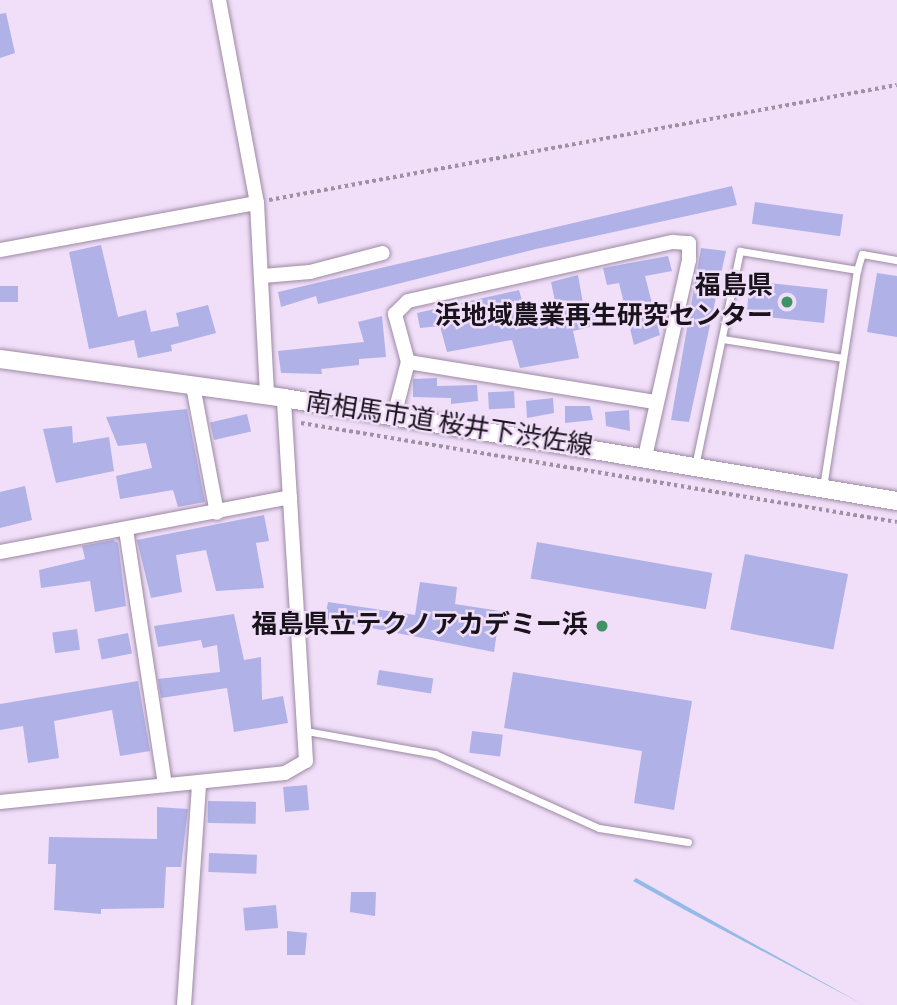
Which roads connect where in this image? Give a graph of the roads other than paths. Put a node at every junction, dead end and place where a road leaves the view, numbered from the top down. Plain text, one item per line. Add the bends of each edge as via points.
1 (219, 0) edge
2 (257, 203) junction
3 (0, 250) edge
4 (383, 253) dead end
5 (897, 260) edge
6 (858, 270) junction
7 (263, 276) junction
8 (723, 339) junction
9 (843, 358) junction
10 (0, 359) edge
11 (408, 362) junction
12 (193, 386) junction
13 (276, 397) junction
14 (655, 402) junction
15 (394, 416) junction
16 (645, 457) junction
17 (695, 467) junction
18 (823, 488) junction
19 (290, 498) junction
20 (897, 501) edge
21 (217, 513) junction
22 (126, 530) junction
23 (0, 552) edge
24 (306, 731) junction
25 (199, 784) junction
26 (165, 785) junction
27 (0, 802) edge
28 (688, 842) dead end
29 (184, 1005) edge

1 - 2 street
2 - 3 street
2 - 7 street
4 - 7 street via 310,272
5 - 6 lane via 862,254
6 - 8 lane via 740,251 721,329
6 - 9 lane
7 - 13 street
8 - 9 lane
8 - 17 lane
9 - 18 lane
10 - 12 street, 南相馬市道 桜井下渋佐線
11 - 14 street
11 - 14 street via 395,314 408,301 673,242 688,243 689,260
11 - 15 street
12 - 13 street, 南相馬市道 桜井下渋佐線
12 - 21 street
13 - 15 street, 南相馬市道 桜井下渋佐線
13 - 19 street via 286,421
14 - 16 street
15 - 16 street, 南相馬市道 桜井下渋佐線
16 - 17 street, 南相馬市道 桜井下渋佐線
17 - 18 street, 南相馬市道 桜井下渋佐線
18 - 20 street, 南相馬市道 桜井下渋佐線
19 - 21 street
19 - 24 street
21 - 22 street
22 - 23 street
22 - 26 street
24 - 25 street via 306,761 301,767
24 - 28 lane via 435,754 600,828
25 - 26 street
25 - 29 street
26 - 27 street

